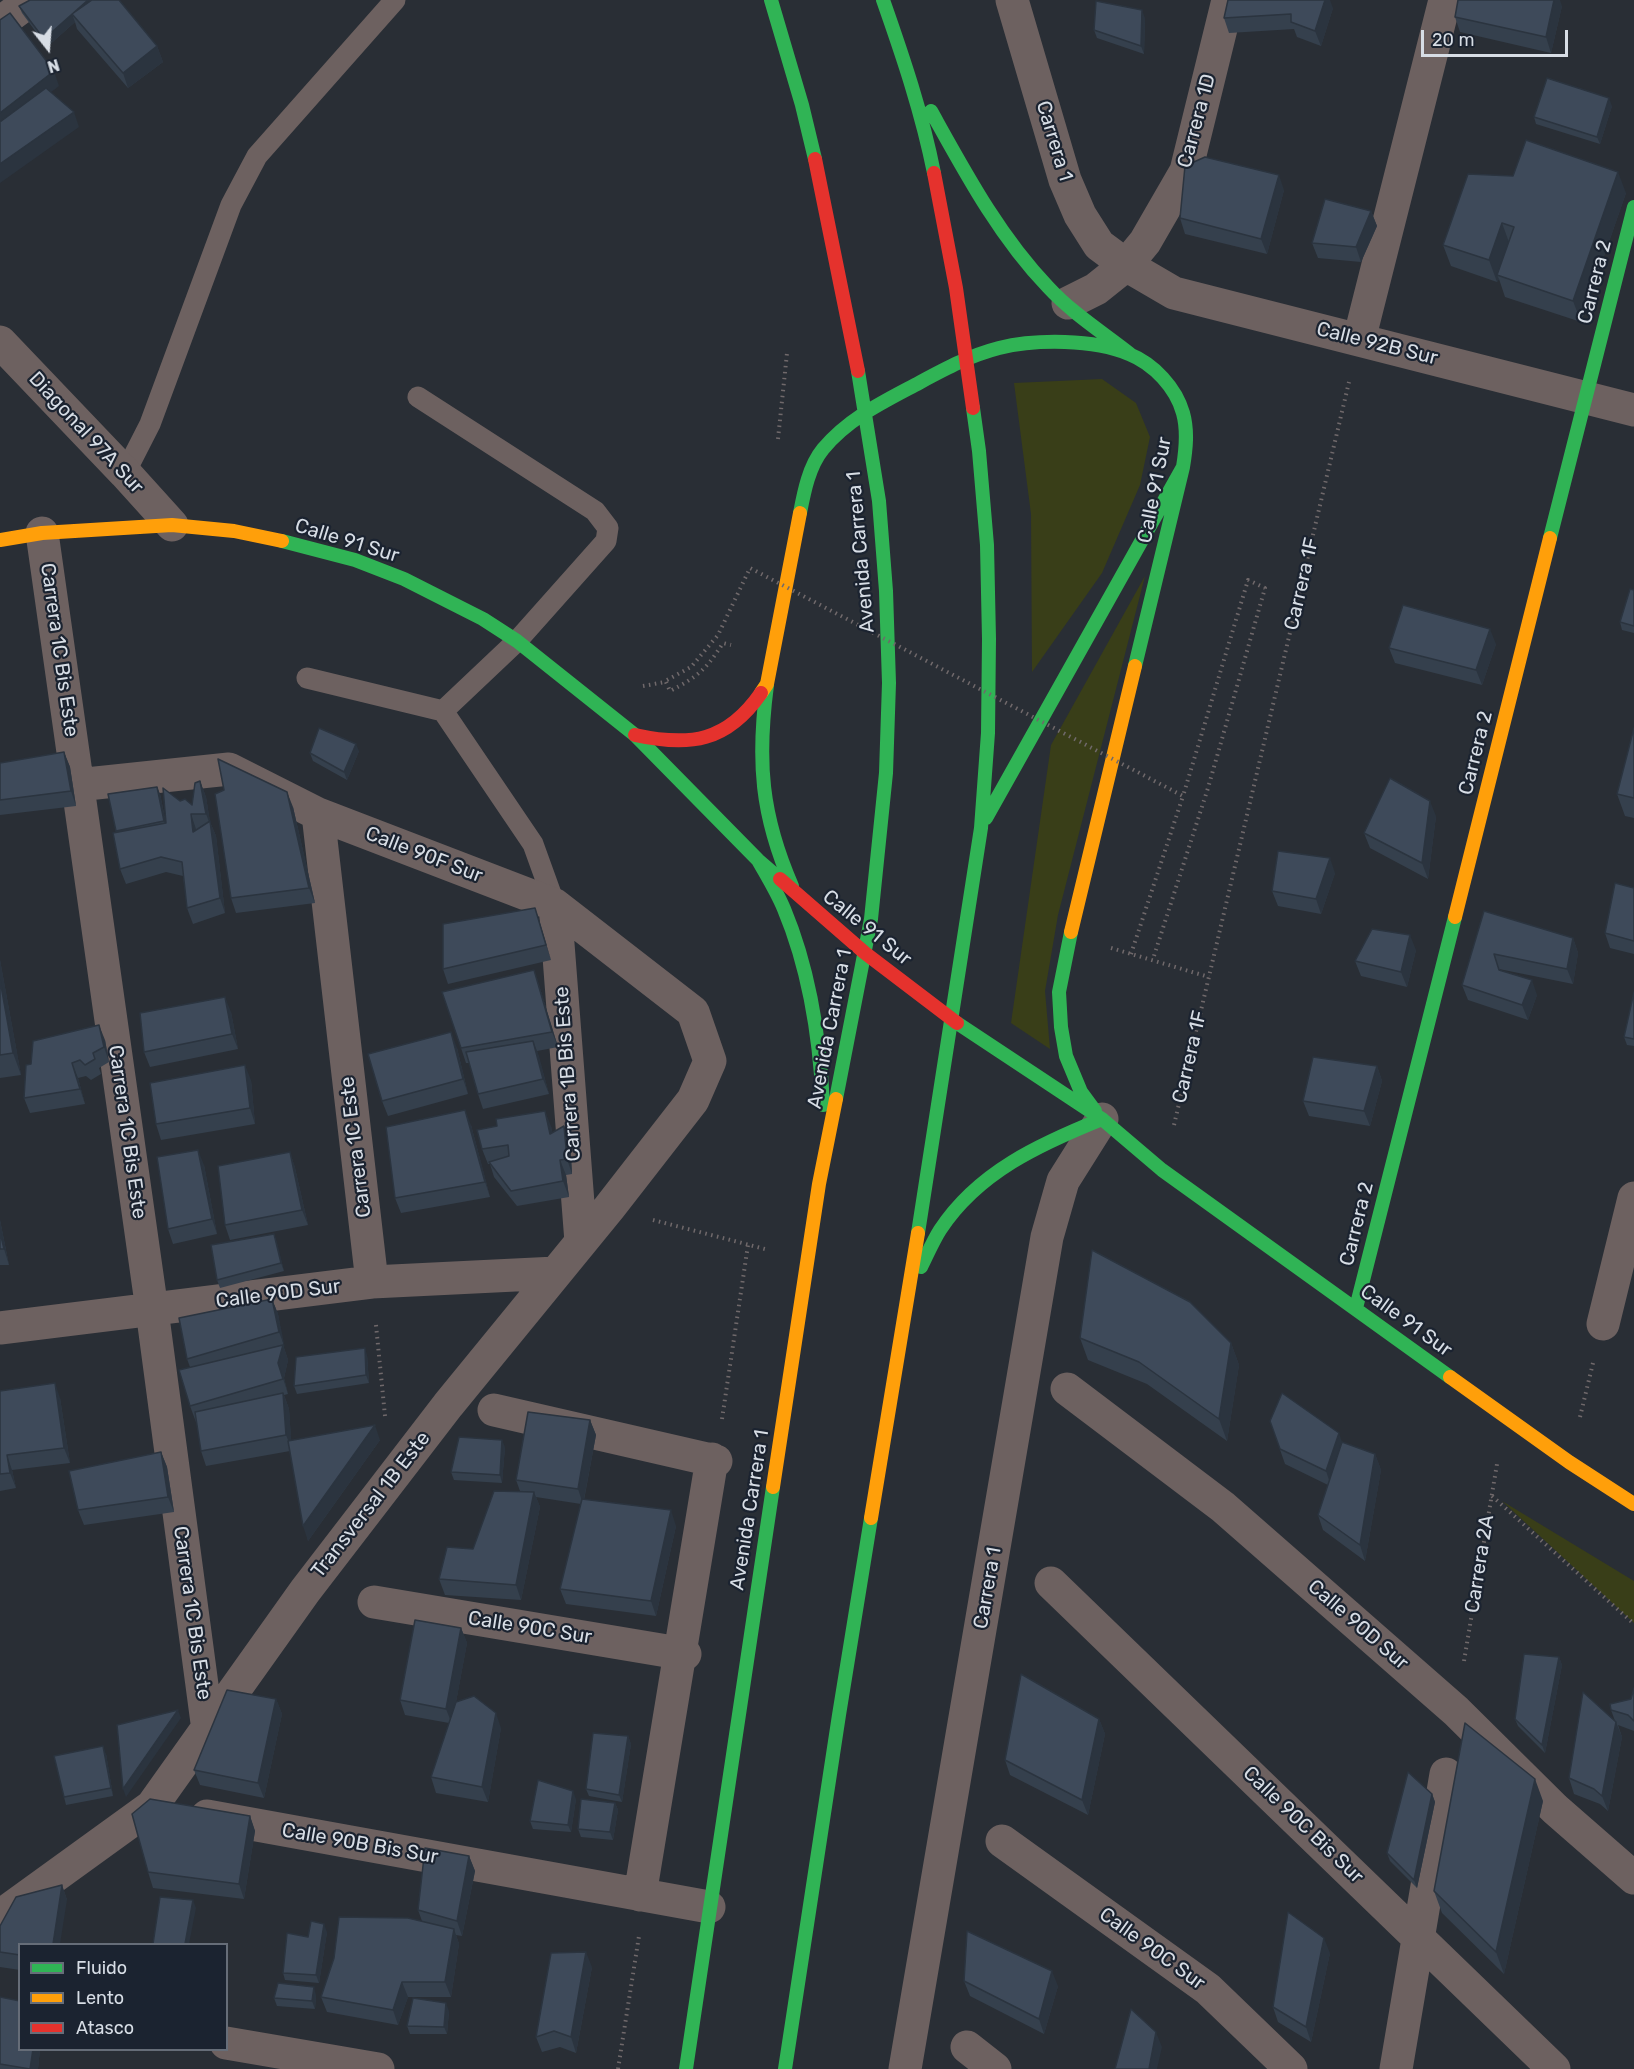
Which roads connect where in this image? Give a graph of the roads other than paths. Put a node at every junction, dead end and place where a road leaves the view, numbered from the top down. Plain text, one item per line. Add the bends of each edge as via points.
1 (31, 0) edge
2 (395, 0) edge
3 (771, 0) edge
4 (883, 0) edge
5 (1012, 0) edge
6 (1228, 0) edge
7 (1445, 0) edge
8 (0, 23) edge
9 (908, 70) junction
10 (1634, 207) edge
11 (1126, 265) junction
12 (1068, 303) junction
13 (1359, 340) junction
14 (0, 342) edge
15 (1131, 354) junction
16 (966, 358) junction
17 (418, 397) dead end
18 (1586, 398) junction
19 (1634, 410) edge
20 (866, 411) junction
21 (1183, 467) junction
22 (125, 473) junction
23 (172, 525) junction
24 (42, 533) junction
25 (0, 540) edge
26 (517, 641) junction
27 (307, 678) dead end
28 (767, 684) junction
29 (443, 711) junction
30 (635, 735) junction
31 (77, 785) junction
32 (318, 814) junction
33 (981, 828) junction
34 (758, 860) junction
35 (797, 896) junction
36 (555, 905) junction
37 (865, 953) junction
38 (951, 1019) junction
39 (710, 1061) joint
40 (1102, 1119) junction
41 (819, 1184) junction
42 (1634, 1198) edge
43 (581, 1242) junction
44 (556, 1273) junction
45 (372, 1282) junction
46 (1356, 1308) junction
47 (152, 1310) junction
48 (904, 1320) junction
49 (1603, 1324) road end
50 (0, 1328) edge
51 (1067, 1389) dead end
52 (494, 1410) dead end
53 (1634, 1504) edge
54 (1051, 1583) dead end
55 (374, 1602) dead end
56 (682, 1654) junction
57 (208, 1730) junction
58 (1446, 1774) dead end
59 (152, 1806) junction
60 (1002, 1841) dead end
61 (1634, 1878) edge
62 (640, 1895) junction
63 (709, 1907) junction
64 (0, 1916) edge
65 (1418, 1936) junction
66 (228, 2043) edge
67 (967, 2047) dead end
68 (378, 2069) edge
69 (686, 2069) edge
70 (785, 2069) edge
71 (905, 2069) edge
72 (995, 2069) edge
73 (1291, 2069) edge
74 (1396, 2069) edge
75 (1554, 2069) edge

1 - 8 street
2 - 22 lane via 257,156 231,206 150,424
3 - 20 main road, Avenida Carrera 1 via 820,178
4 - 9 main road
5 - 11 street, Carrera 1 via 1065,180 1080,215 1099,245
6 - 11 street, Carrera 1D via 1186,171 1151,233
7 - 13 street
9 - 12 main road via 987,208 1018,253
9 - 16 main road via 942,211
10 - 18 main road, Carrera 2
11 - 12 street, Carrera 1D via 1096,289
11 - 13 street, Calle 92B Sur via 1173,293
12 - 15 main road
13 - 18 street, Calle 92B Sur
14 - 22 street, Diagonal 97A Sur
15 - 16 main road, Calle 91 Sur via 1098,345 1032,343
15 - 21 main road, Calle 91 Sur via 1158,372 1183,412 1187,438
16 - 20 main road, Calle 91 Sur
16 - 33 main road via 987,545 988,733
17 - 26 lane via 595,511 608,528 606,541
18 - 19 street, Calle 92B Sur
18 - 46 main road, Carrera 2
20 - 28 main road, Calle 91 Sur via 827,445 805,485
20 - 37 main road, Avenida Carrera 1 via 879,501 889,682 886,773
21 - 33 main road
21 - 40 main road, Calle 91 Sur via 1059,992 1066,1056 1081,1092
22 - 23 street, Diagonal 97A Sur
23 - 24 main road, Calle 91 Sur
23 - 26 main road, Calle 91 Sur via 234,531 302,544 355,560 404,579
24 - 25 main road, Calle 91 Sur
24 - 31 street, Carrera 1C Bis Este
26 - 29 lane
26 - 30 main road, Calle 91 Sur
27 - 29 lane
28 - 30 main road, Calle 91 Sur via 754,706 712,737 686,743 659,742
28 - 35 main road via 760,738 762,793 781,863
29 - 36 lane via 533,844
30 - 34 main road, Calle 91 Sur
31 - 32 street, Calle 90F Sur via 229,769
31 - 47 street, Carrera 1C Bis Este
32 - 36 street, Calle 90F Sur
32 - 45 street, Carrera 1C Este
33 - 38 main road
34 - 35 main road, Calle 91 Sur
34 - 41 main road via 786,911 815,1018 822,1073
35 - 37 main road, Calle 91 Sur
36 - 39 street, Calle 90F Sur via 693,1012
36 - 43 street, Carrera 1B Bis Este
37 - 38 main road, Calle 91 Sur
37 - 41 main road, Avenida Carrera 1
38 - 40 main road, Calle 91 Sur
38 - 48 main road
39 - 43 street, Transversal 1B Este via 693,1100
40 - 46 main road, Calle 91 Sur via 1162,1170
40 - 48 main road via 1009,1161 972,1192 940,1230 918,1273
40 - 71 street, Carrera 1 via 1063,1181 1047,1237
41 - 63 main road, Avenida Carrera 1
42 - 49 street
43 - 44 street, Transversal 1B Este
44 - 45 street, Calle 90D Sur
44 - 57 street, Transversal 1B Este via 305,1591
45 - 47 street, Calle 90D Sur
46 - 53 main road, Calle 91 Sur via 1569,1462
47 - 50 street, Calle 90D Sur
47 - 57 street, Carrera 1C Bis Este
48 - 70 main road
51 - 61 street, Calle 90D Sur via 1223,1507 1456,1711 1555,1809
52 - 56 street via 714,1460
54 - 65 street, Calle 90C Bis Sur
55 - 56 street, Calle 90C Sur
56 - 62 street
57 - 59 street, Transversal 1B Este
58 - 65 street
59 - 62 street, Calle 90B Bis Sur
59 - 64 street, Transversal 1B Este
60 - 73 street, Calle 90C Sur via 1208,1989
62 - 63 street, Calle 90B Bis Sur
63 - 69 main road, Avenida Carrera 1
65 - 74 street
65 - 75 street, Calle 90C Bis Sur
66 - 68 street
67 - 72 street

